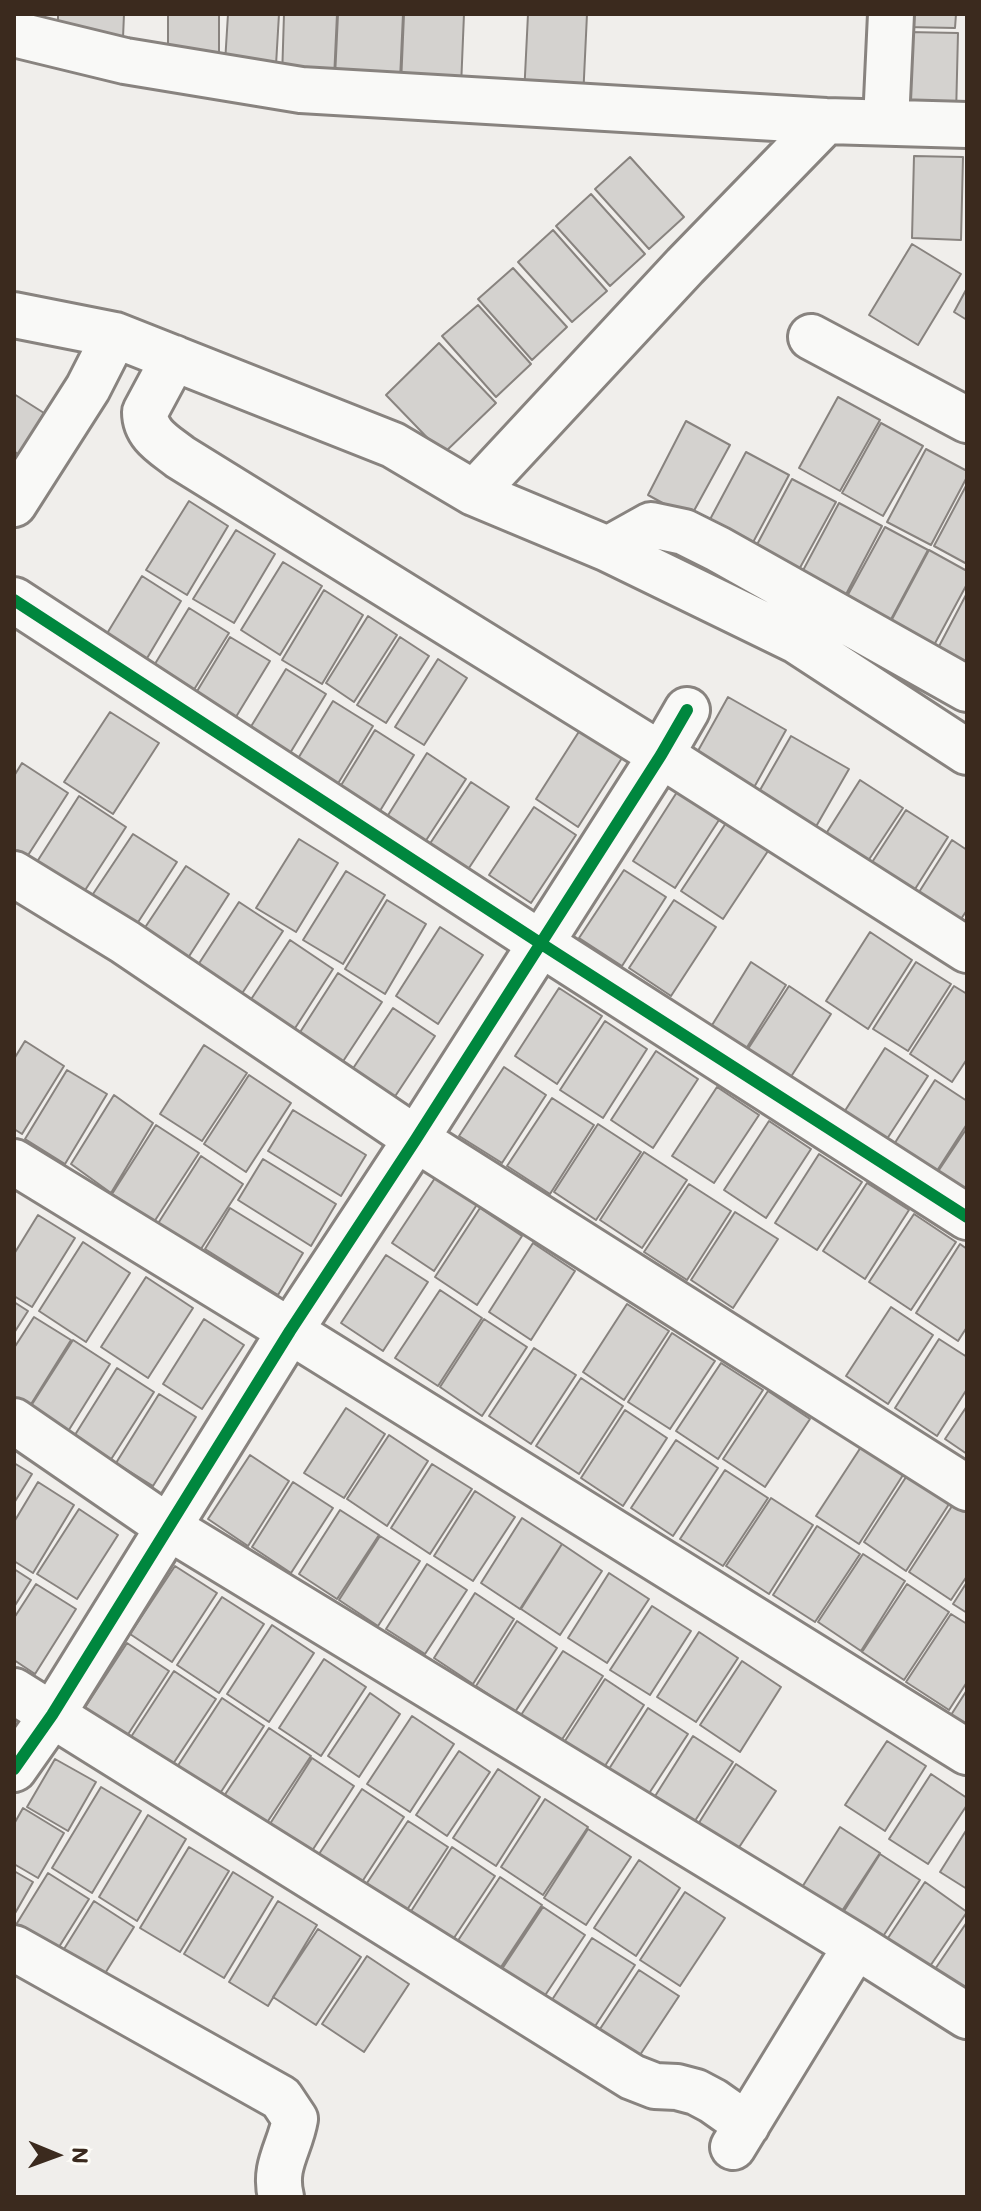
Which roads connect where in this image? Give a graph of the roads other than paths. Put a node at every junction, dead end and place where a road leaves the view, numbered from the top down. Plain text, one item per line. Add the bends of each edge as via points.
1 (891, 14) edge
2 (14, 34) edge
3 (826, 121) junction
4 (886, 122) junction
5 (967, 125) edge
6 (14, 315) edge
7 (811, 337) dead end
8 (106, 352) junction
9 (174, 358) junction
10 (151, 402) junction
11 (967, 420) edge
12 (474, 493) junction
13 (14, 504) edge
14 (608, 549) junction
15 (14, 600) edge
16 (967, 689) edge
17 (687, 710) dead end
18 (967, 752) edge
19 (661, 755) junction
20 (14, 874) edge
21 (540, 943) junction
22 (967, 950) edge
23 (416, 1139) junction
24 (14, 1162) edge
25 (967, 1217) edge
26 (290, 1331) junction
27 (14, 1421) edge
28 (967, 1488) edge
29 (168, 1527) junction
30 (14, 1691) edge
31 (52, 1715) junction
32 (967, 1752) edge
33 (14, 1769) edge
34 (856, 1946) junction
35 (14, 1948) edge
36 (967, 2016) edge
37 (281, 2197) edge

1 - 4 street
2 - 3 street via 125,61 301,90
3 - 4 street
3 - 12 street
4 - 5 street
6 - 8 street
7 - 11 street
8 - 9 street
8 - 10 street
8 - 13 street
9 - 10 street
9 - 12 street via 393,445
10 - 19 street via 145,412 151,434 180,457
12 - 14 street
14 - 16 street via 651,525 684,532
14 - 18 street via 797,641
15 - 21 street
17 - 19 street
19 - 21 street
19 - 22 street
20 - 23 street via 125,942
21 - 23 street
21 - 25 street
23 - 26 street
23 - 28 street
24 - 26 street
26 - 29 street
26 - 32 street
27 - 29 street
29 - 31 street
29 - 34 street
30 - 31 street
31 - 33 street
31 - 34 street via 632,2077 713,2101 740,2136
34 - 36 street
35 - 37 street via 281,2098 295,2119 279,2166

